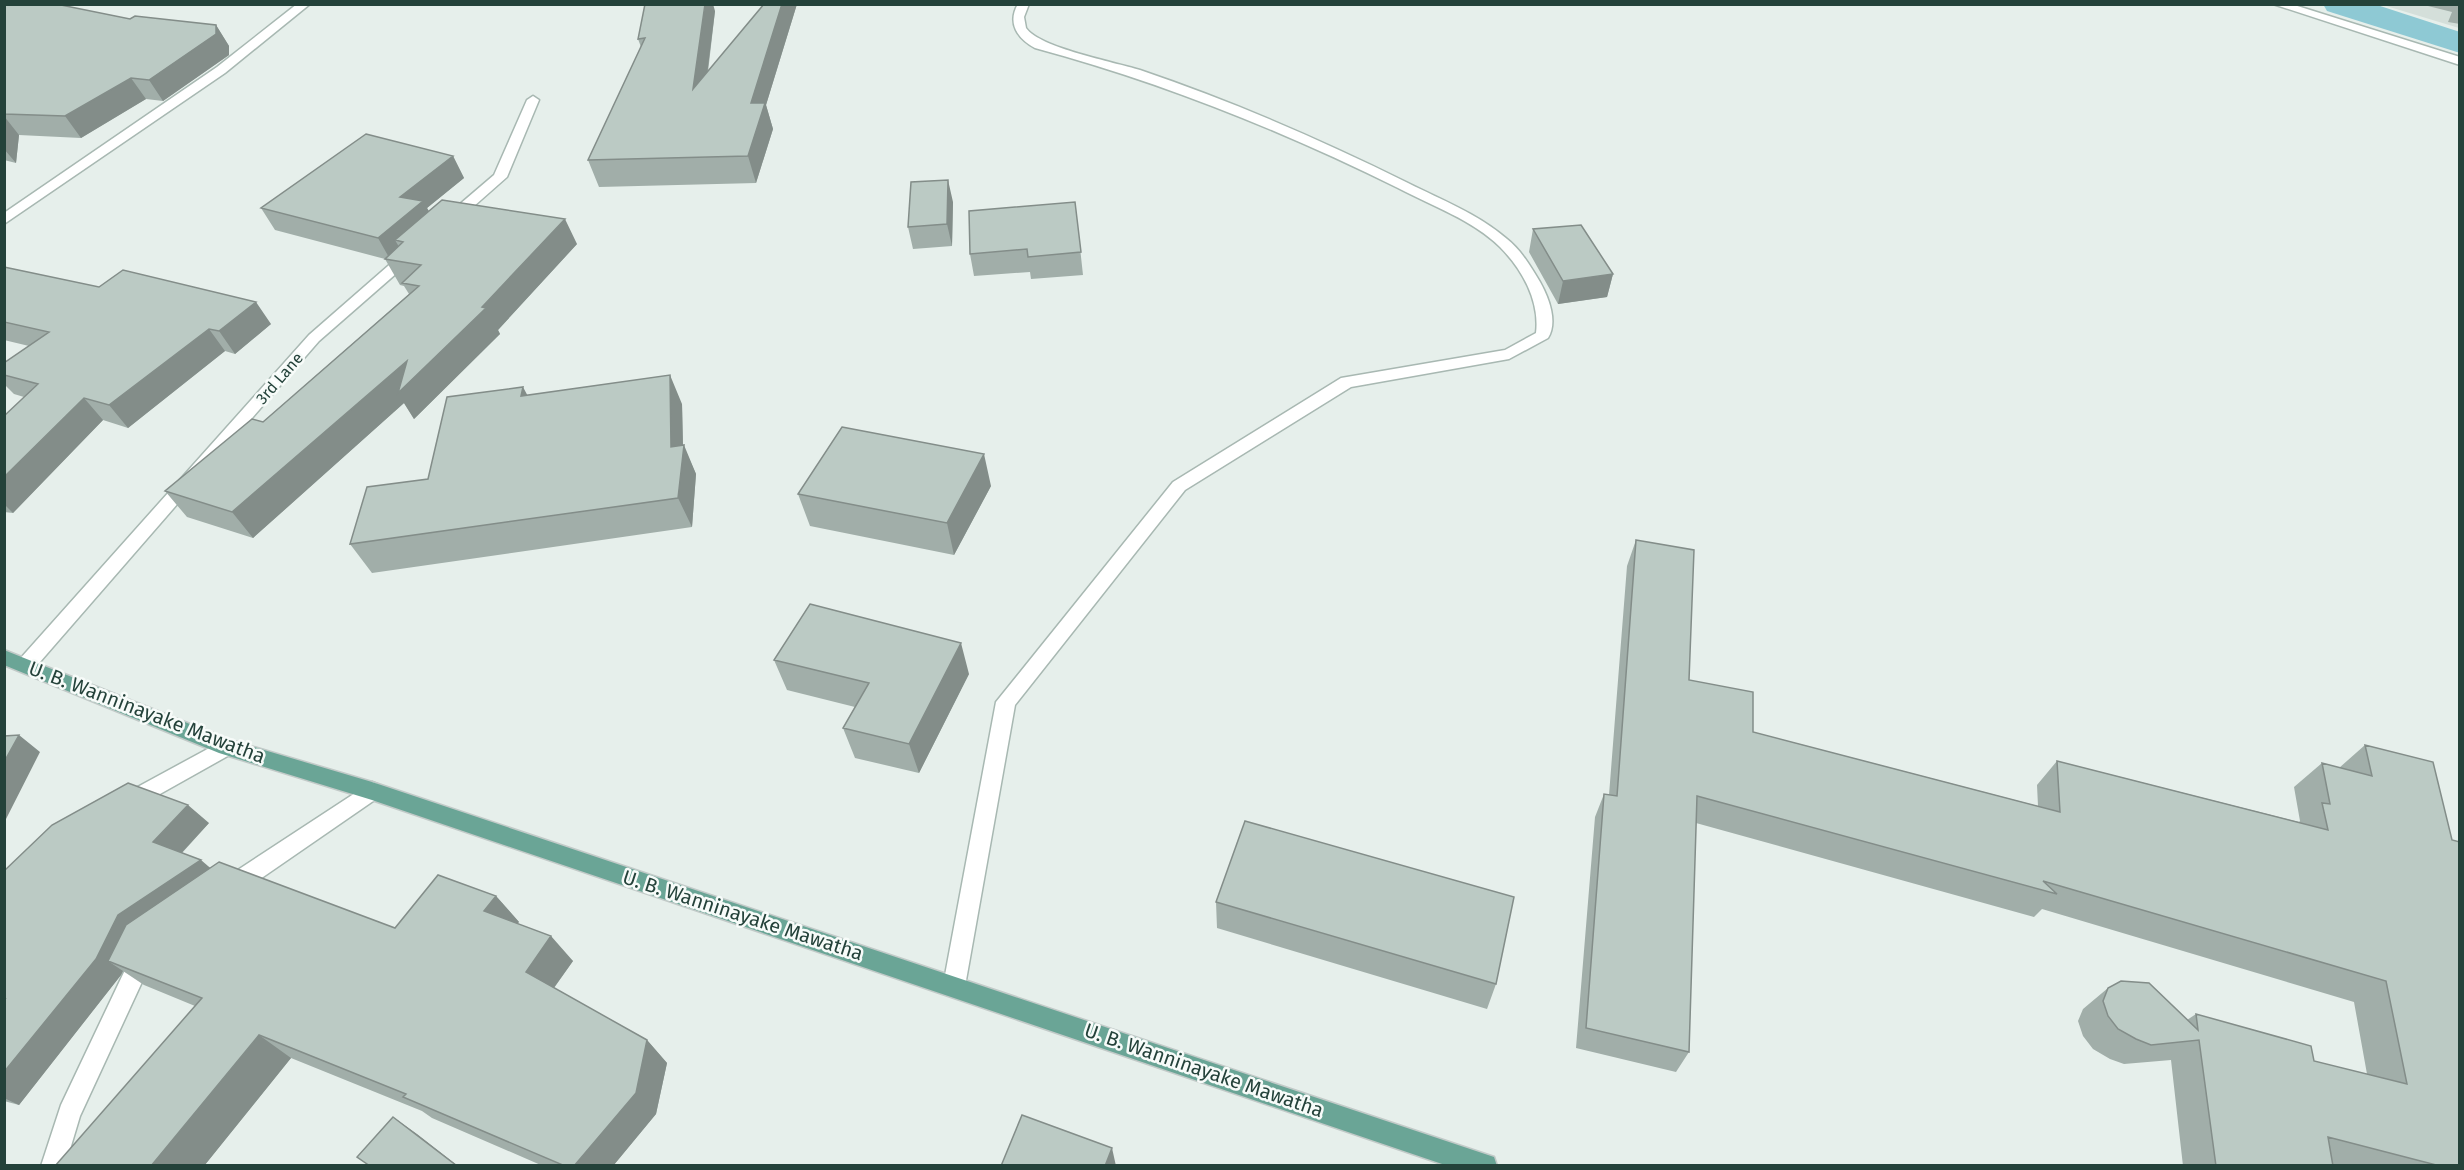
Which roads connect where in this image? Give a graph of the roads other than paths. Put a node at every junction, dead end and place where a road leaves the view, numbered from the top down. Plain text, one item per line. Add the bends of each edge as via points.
1 (305, 4) edge
2 (1024, 4) edge
3 (2278, 4) edge
4 (2460, 61) edge
5 (533, 100) dead end
6 (4, 220) edge
7 (438, 230) edge
8 (420, 246) edge
9 (4, 657) edge
10 (26, 665) junction
11 (226, 747) junction
12 (372, 791) junction
13 (112, 811) edge
14 (208, 902) edge
15 (151, 941) edge
16 (954, 986) junction
17 (53, 1166) edge
18 (1485, 1166) edge

1 - 6 street via 221,70
2 - 16 street via 1018,26 1027,39 1039,45 1126,68 1283,129 1471,220 1506,244 1541,298 1545,319 1543,335 1509,354 1347,382 1179,486 1006,702
3 - 4 street
5 - 7 street via 500,177
8 - 10 street, 3rd Lane via 314,338
9 - 10 main road, U. B. Wanninayake Mawatha
10 - 11 main road, U. B. Wanninayake Mawatha
11 - 12 main road, U. B. Wanninayake Mawatha
11 - 13 street
12 - 14 street
12 - 16 main road, U. B. Wanninayake Mawatha
15 - 17 street via 69,1113
16 - 18 main road, U. B. Wanninayake Mawatha

